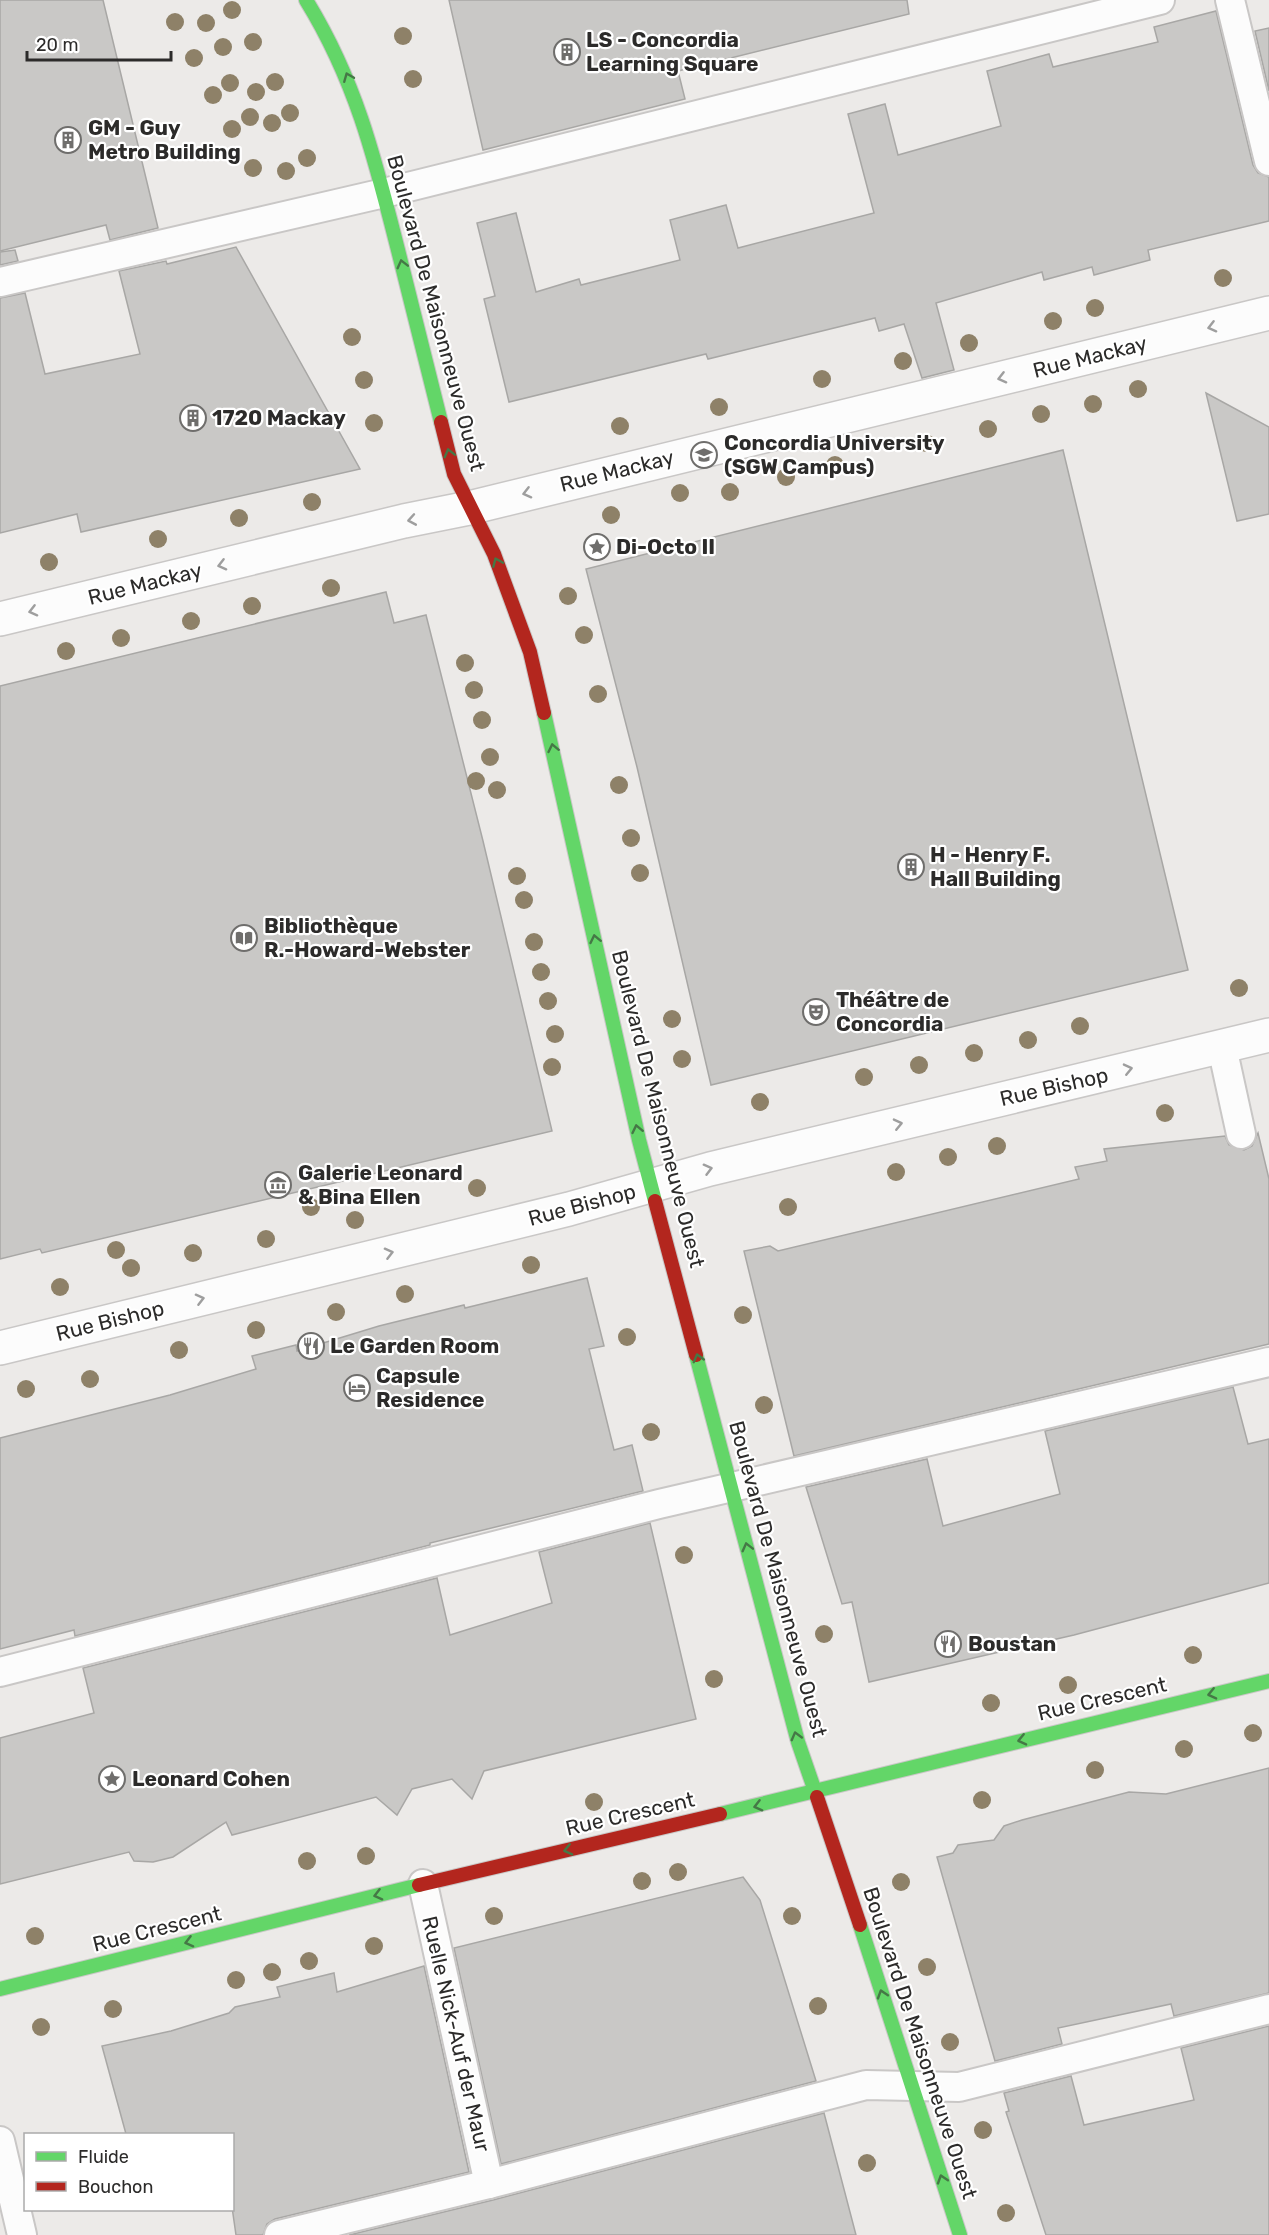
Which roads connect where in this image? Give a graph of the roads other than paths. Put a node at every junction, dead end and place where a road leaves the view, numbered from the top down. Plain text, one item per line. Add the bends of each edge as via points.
1 (306, 0) edge
2 (1160, 0) edge
3 (1230, 0) edge
4 (1269, 161) edge
5 (384, 193) junction
6 (0, 282) edge
7 (1269, 313) edge
8 (469, 508) junction
9 (0, 619) edge
10 (1269, 1035) edge
11 (1222, 1047) junction
12 (1242, 1134) dead end
13 (652, 1186) junction
14 (0, 1348) edge
15 (1269, 1362) edge
16 (733, 1489) junction
17 (0, 1672) edge
18 (1269, 1681) edge
19 (814, 1791) junction
20 (423, 1884) junction
21 (0, 1989) edge
22 (1269, 2009) edge
23 (912, 2084) junction
24 (0, 2141) edge
25 (489, 2184) junction
26 (22, 2235) edge
27 (279, 2235) edge
28 (960, 2235) edge

5 -> 1 street, Boulevard De Maisonneuve Ouest via 357,100 330,39
2 - 5 lane
3 - 4 lane
5 - 6 lane
8 -> 5 street, Boulevard De Maisonneuve Ouest via 454,474
7 -> 8 street, Rue Mackay
8 -> 9 street, Rue Mackay
13 -> 8 street, Boulevard De Maisonneuve Ouest via 530,652 494,554
10 - 11 street, Rue Bishop
11 - 12 lane
13 -> 11 street, Rue Bishop via 731,1163
14 -> 13 street, Rue Bishop
16 -> 13 street, Boulevard De Maisonneuve Ouest
15 - 16 lane
16 - 17 lane via 648,1507
19 -> 16 street, Boulevard De Maisonneuve Ouest
18 -> 19 street, Rue Crescent
19 -> 20 street, Rue Crescent
23 -> 19 street, Boulevard De Maisonneuve Ouest
20 -> 21 street, Rue Crescent
20 - 25 lane, Ruelle Nick-Auf der Maur
22 - 23 lane via 981,2083 959,2087
23 - 25 lane via 866,2085
28 -> 23 street, Boulevard De Maisonneuve Ouest
24 - 26 lane
25 - 27 lane

